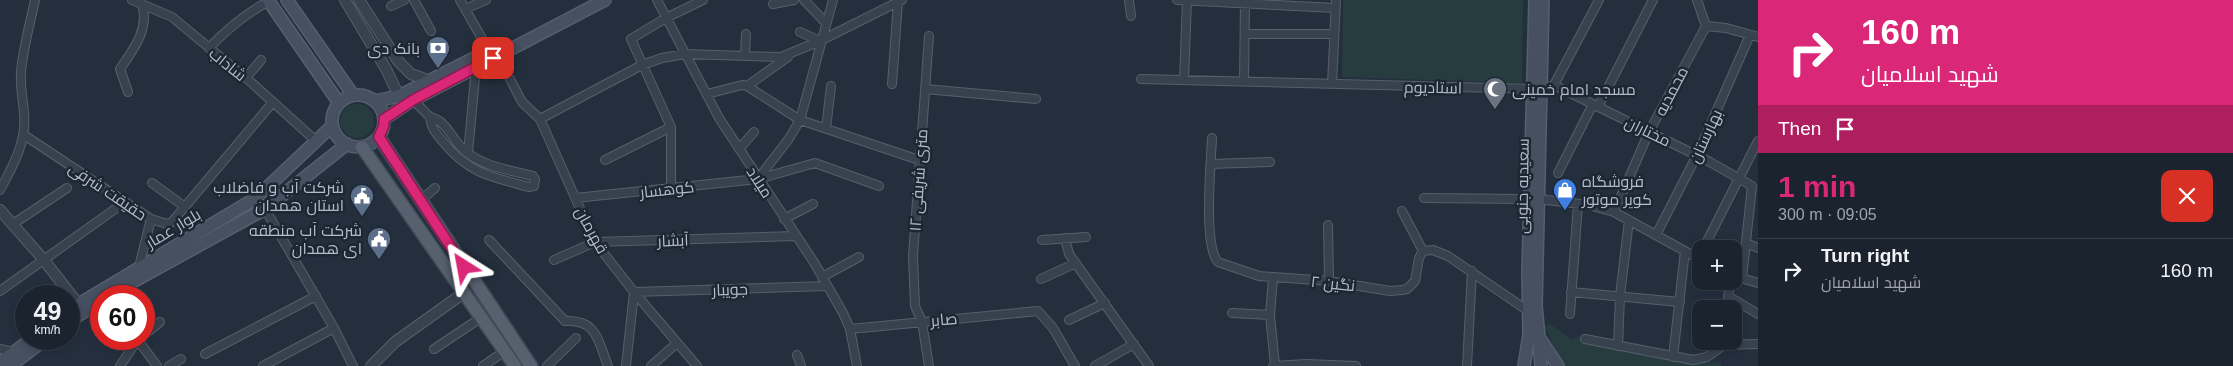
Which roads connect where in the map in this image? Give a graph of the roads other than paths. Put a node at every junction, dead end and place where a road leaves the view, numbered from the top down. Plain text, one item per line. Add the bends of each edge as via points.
1 (35, 0) edge
2 (132, 0) edge
3 (287, 0) edge
4 (345, 0) edge
5 (359, 0) edge
6 (404, 0) edge
7 (414, 0) edge
8 (460, 0) edge
9 (486, 0) edge
10 (586, 0) edge
11 (605, 0) edge
12 (657, 0) edge
13 (703, 0) edge
14 (794, 0) edge
15 (804, 0) edge
16 (833, 0) edge
17 (1130, 0) edge
18 (1177, 0) edge
19 (1186, 0) edge
20 (1535, 0) edge
21 (1543, 0) edge
22 (1599, 0) edge
23 (1653, 0) edge
24 (1697, 0) edge
25 (268, 1) edge
26 (900, 1) edge
27 (141, 2) edge
28 (1257, 2) edge
29 (1245, 3) junction
30 (774, 4) dead end
31 (1335, 4) edge
32 (391, 6) dead end
33 (465, 9) junction
34 (1131, 16) dead end
35 (666, 18) junction
36 (826, 23) junction
37 (1706, 26) junction
38 (431, 31) dead end
39 (800, 32) dead end
40 (746, 34) dead end
41 (1244, 34) junction
42 (1334, 34) junction
43 (929, 36) dead end
44 (1754, 36) edge
45 (820, 41) junction
46 (209, 48) junction
47 (489, 51) junction
48 (796, 51) junction
49 (685, 54) junction
50 (745, 56) junction
51 (261, 60) dead end
52 (398, 61) junction
53 (642, 65) junction
54 (476, 67) junction
55 (386, 68) junction
56 (246, 78) junction
57 (1141, 79) dead end
58 (510, 80) dead end
59 (1184, 80) junction
60 (430, 81) junction
61 (1244, 82) junction
62 (892, 84) dead end
63 (1332, 84) junction
64 (1554, 85) junction
65 (747, 86) junction
66 (831, 86) dead end
67 (1537, 89) junction
68 (925, 90) junction
69 (128, 92) dead end
70 (707, 94) junction
71 (353, 95) junction
72 (399, 96) junction
73 (1036, 99) dead end
74 (413, 100) junction
75 (375, 101) junction
76 (273, 102) junction
77 (338, 104) junction
78 (1595, 106) junction
79 (430, 117) junction
80 (384, 119) junction
81 (540, 120) junction
82 (800, 120) junction
83 (332, 126) junction
84 (671, 127) junction
85 (826, 129) junction
86 (754, 132) dead end
87 (1649, 132) junction
88 (24, 135) junction
89 (379, 137) junction
90 (1212, 138) dead end
91 (316, 141) junction
92 (1758, 141) edge
93 (347, 144) junction
94 (362, 147) junction
95 (738, 149) junction
96 (468, 153) junction
97 (1697, 155) junction
98 (605, 160) dead end
99 (919, 160) junction
100 (1270, 162) dead end
101 (1211, 164) junction
102 (1558, 173) dead end
103 (1740, 178) junction
104 (758, 179) junction
105 (152, 183) dead end
106 (1755, 183) edge
107 (879, 186) dead end
108 (67, 188) dead end
109 (435, 188) dead end
110 (671, 189) junction
111 (0, 190) edge
112 (575, 198) junction
113 (1424, 198) dead end
114 (1534, 199) junction
115 (420, 201) junction
116 (813, 204) dead end
117 (1578, 204) junction
118 (185, 208) junction
119 (115, 209) dead end
120 (265, 209) junction
121 (0, 210) edge
122 (1402, 211) dead end
123 (1614, 212) junction
124 (152, 219) junction
125 (784, 219) junction
126 (1629, 220) junction
127 (13, 224) junction
128 (1328, 225) dead end
129 (1656, 235) junction
130 (796, 236) junction
131 (1086, 237) dead end
132 (1065, 238) junction
133 (489, 240) dead end
134 (1042, 240) dead end
135 (1708, 240) edge
136 (595, 242) junction
137 (1746, 243) junction
138 (1758, 248) edge
139 (1423, 251) junction
140 (1685, 251) junction
141 (1692, 254) edge
142 (859, 257) dead end
143 (43, 259) junction
144 (554, 260) dead end
145 (1742, 260) edge
146 (1076, 263) junction
147 (139, 268) junction
148 (1472, 271) junction
149 (822, 277) junction
150 (1273, 278) junction
151 (1041, 279) dead end
152 (1742, 279) edge
153 (1329, 280) junction
154 (1758, 284) edge
155 (61, 285) edge
156 (127, 285) edge
157 (827, 286) junction
158 (1729, 290) edge
159 (0, 291) edge
160 (465, 292) junction
161 (634, 292) junction
162 (1571, 292) junction
163 (316, 296) junction
164 (1620, 296) junction
165 (1728, 296) junction
166 (1728, 300) edge
167 (1680, 302) junction
168 (1105, 303) junction
169 (80, 305) edge
170 (1528, 310) junction
171 (1232, 314) dead end
172 (1570, 314) dead end
173 (1758, 314) edge
174 (1270, 315) junction
175 (482, 317) junction
176 (1069, 320) dead end
177 (160, 322) dead end
178 (922, 322) junction
179 (155, 326) edge
180 (334, 328) junction
181 (850, 329) junction
182 (1534, 336) junction
183 (576, 338) dead end
184 (1585, 339) dead end
185 (677, 343) junction
186 (1134, 344) junction
187 (1742, 344) edge
188 (1758, 344) edge
189 (1618, 346) junction
190 (0, 349) edge
191 (434, 349) dead end
192 (17, 350) edge
193 (31, 350) edge
194 (131, 350) edge
195 (145, 350) edge
196 (1716, 350) edge
197 (505, 351) junction
198 (14, 352) junction
199 (205, 354) dead end
200 (797, 355) dead end
201 (1673, 357) junction
202 (181, 359) dead end
203 (0, 363) edge
204 (1468, 363) edge
205 (10, 366) edge
206 (120, 366) edge
207 (156, 366) edge
208 (169, 366) edge
209 (264, 366) edge
210 (354, 366) edge
211 (371, 366) edge
212 (483, 366) edge
213 (515, 366) edge
214 (531, 366) edge
215 (547, 366) edge
216 (608, 366) edge
217 (626, 366) edge
218 (651, 366) edge
219 (696, 366) edge
220 (801, 366) edge
221 (857, 366) edge
222 (929, 366) edge
223 (1075, 366) edge
224 (1095, 366) edge
225 (1149, 366) edge
226 (1274, 366) edge
227 (1356, 366) edge
228 (1524, 366) edge
229 (1532, 366) edge
230 (1541, 366) edge
231 (1558, 366) edge

1 - 88 street via 20,91
2 - 27 street, شاداب
3 - 71 main road
4 - 55 street
5 - 52 street
6 - 32 street
7 - 38 street
8 - 33 street
9 - 33 street
10 - 47 main road
11 - 54 main road
12 - 35 street, میلاد
13 - 35 street
14 - 30 street
15 - 36 street
16 - 36 street
17 - 34 street
18 - 19 street
19 - 29 street
19 - 59 street
20 - 67 main road, سعیدیه جنوبی
21 - 67 main road, سعیدیه جنوبی
22 - 64 street
23 - 78 street
24 - 37 street
25 - 46 street via 234,23
25 - 77 main road
26 - 45 street
26 - 62 street
27 - 46 street, شاداب via 172,17
27 - 69 street via 143,28 136,47 120,69
28 - 29 street
28 - 31 street
29 - 41 street
31 - 42 street
33 - 47 street
35 - 49 street, میلاد
35 - 53 street via 630,39
36 - 45 street
37 - 44 street
37 - 87 street, محمدیه
39 - 45 street
40 - 50 street
41 - 42 street
41 - 61 street
42 - 63 street
43 - 68 street, ۱۲ متری شریفی
44 - 97 street, بهارستان
45 - 48 street
45 - 82 street
46 - 56 street, شاداب
47 - 60 main road
48 - 50 street via 778,57
48 - 65 street
49 - 50 street
49 - 53 street
49 - 70 street, میلاد
51 - 56 street
52 - 55 street
52 - 60 street via 410,74
53 - 81 street
53 - 84 street
54 - 74 main road
54 - 96 street
55 - 72 street
56 - 76 street, شاداب
57 - 59 street, استادیوم
58 - 81 street, قهرمان via 522,102
59 - 61 street, استادیوم
60 - 72 main road
61 - 63 street, استادیوم
63 - 67 street, استادیوم
64 - 67 street
64 - 78 street, مختاران
65 - 70 street
65 - 82 street
66 - 85 street
67 - 114 main road, سعیدیه جنوبی
68 - 73 street
68 - 99 street, ۱۲ متری شریفی
70 - 95 street, میلاد
71 - 75 main road
71 - 77 main road
72 - 75 main road
74 - 79 street
74 - 80 main road
75 - 80 main road
76 - 91 street, شاداب
76 - 118 street
77 - 83 main road
78 - 87 street, مختاران
78 - 102 street
79 - 96 street via 440,121
79 - 96 street via 432,129 462,162 494,178 534,186 536,179 532,176 493,166
80 - 89 main road
81 - 112 street, قهرمان
82 - 85 street
82 - 104 street
83 - 91 main road, بلوار عمار
83 - 93 main road via 340,140
84 - 98 street
84 - 110 street
85 - 99 street
86 - 95 street
87 - 97 street, مختاران
87 - 123 street, محمدیه
88 - 111 street
88 - 124 street, حقیقت شرفی
89 - 94 main road
89 - 115 main road
90 - 101 street
91 - 147 main road, بلوار عمار via 256,198
92 - 103 street
93 - 94 main road
93 - 120 main road, بلوار عمار
94 - 160 main road
95 - 104 street, میلاد
97 - 103 street, مختاران
97 - 129 street, بهارستان
99 - 178 street, ۱۲ متری شریفی via 913,256 915,306
100 - 101 street
101 - 150 street, نگین ۲ via 1211,250 1218,262
103 - 106 street, مختاران
103 - 135 street
104 - 107 street, کوهسار via 815,163
104 - 110 street, کوهسار
104 - 125 street, میلاد
105 - 118 street
106 - 137 street
108 - 127 street
109 - 115 street
110 - 112 street, کوهسار
112 - 136 street, قهرمان
113 - 114 street
114 - 117 street
114 - 170 main road, سعیدیه جنوبی
114 - 182 main road, سعیدیه جنوبی
115 - 214 main road
116 - 125 street
117 - 123 street
117 - 162 street
118 - 124 street via 167,224
119 - 143 street
120 - 156 main road, بلوار عمار
120 - 163 street
121 - 127 street
122 - 139 street
123 - 126 street
124 - 147 street, حقیقت شرفی
125 - 130 street, میلاد
126 - 129 street
126 - 164 street
127 - 143 street
128 - 153 street
129 - 140 street
130 - 136 street, آبشار
130 - 149 street, میلاد
131 - 132 street
132 - 134 street
132 - 146 street
133 - 216 street via 565,321 578,320 594,329
136 - 144 street, آبشار
136 - 161 street, قهرمان
137 - 138 street
137 - 145 street
139 - 148 street via 1442,253
139 - 153 street, نگین ۲ via 1415,281 1407,289 1390,291
140 - 141 street
140 - 167 street
142 - 149 street
143 - 155 street
143 - 159 street
146 - 151 street
146 - 168 street
147 - 169 main road, بلوار عمار
148 - 170 street
148 - 204 street
149 - 157 street, میلاد
150 - 153 street, نگین ۲
150 - 174 street
152 - 154 street
157 - 161 street, جویبار
157 - 181 street, میلاد
158 - 165 street
160 - 175 main road
160 - 211 street via 395,342
161 - 185 street, قهرمان
161 - 217 street
162 - 164 street
162 - 172 street
163 - 180 street
163 - 199 street
164 - 167 street
164 - 189 street
165 - 166 street
165 - 173 street
167 - 201 street
168 - 176 street
168 - 186 street
170 - 182 main road, سعیدیه جنوبی
171 - 174 street
174 - 226 street
175 - 191 street
175 - 197 main road
177 - 179 street
178 - 181 street, صابر
178 - 222 street, ۱۲ متری شریفی
178 - 223 street, صابر via 1038,311 1053,328
180 - 209 street
180 - 210 street
181 - 221 street, میلاد
182 - 228 main road, سعیدیه جنوبی
182 - 229 main road
182 - 230 main road
182 - 231 main road, سعیدیه جنوبی
183 - 215 street
184 - 189 street
185 - 218 street
185 - 219 street, قهرمان
186 - 224 street
186 - 225 street
187 - 188 street
189 - 201 street
190 - 198 street
192 - 198 main road
193 - 205 main road
194 - 206 street
195 - 207 street
196 - 201 street via 1698,360
197 - 212 street
197 - 213 main road
198 - 203 main road
200 - 220 street
202 - 208 street
226 - 227 street

